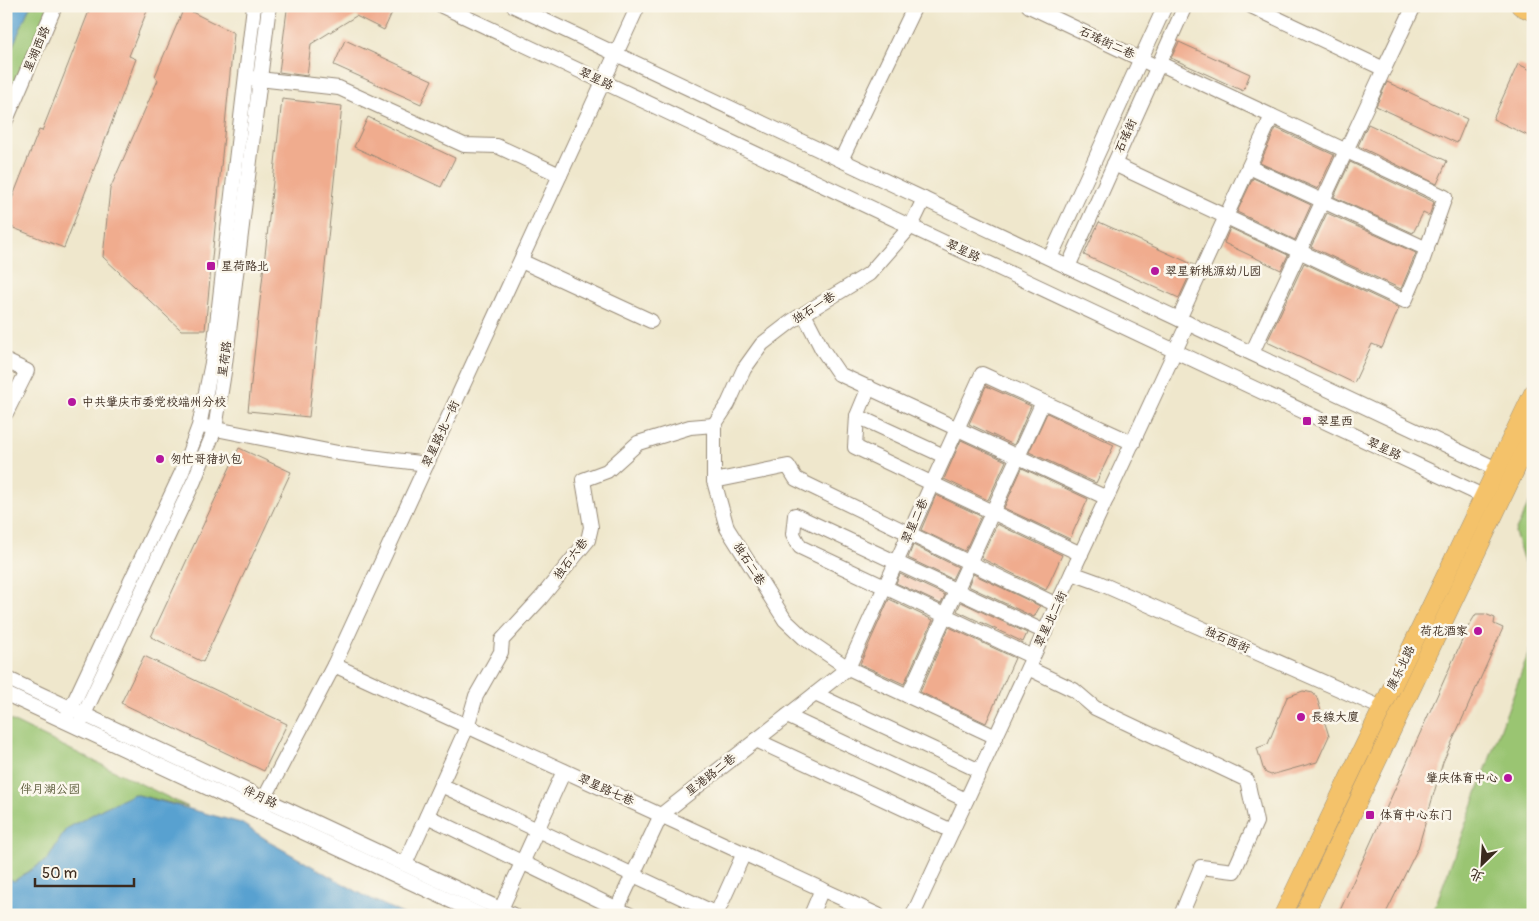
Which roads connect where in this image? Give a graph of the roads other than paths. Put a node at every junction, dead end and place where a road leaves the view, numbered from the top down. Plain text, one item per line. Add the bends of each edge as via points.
1 (55, 6) edge
2 (254, 6) edge
3 (269, 6) edge
4 (442, 6) edge
5 (514, 6) edge
6 (638, 6) edge
7 (915, 6) edge
8 (1028, 6) edge
9 (1165, 6) edge
10 (1185, 6) edge
11 (1251, 6) edge
12 (1414, 6) edge
13 (1520, 6) edge
14 (1533, 12) edge
15 (616, 54) junction
16 (1141, 59) junction
17 (1158, 67) junction
18 (1384, 69) junction
19 (246, 78) junction
20 (260, 80) junction
21 (603, 82) junction
22 (1272, 116) junction
23 (6, 120) edge
24 (1346, 151) junction
25 (841, 160) junction
26 (1114, 164) junction
27 (1249, 167) junction
28 (560, 175) junction
29 (924, 199) junction
30 (1323, 201) junction
31 (1226, 216) junction
32 (910, 226) junction
33 (1427, 249) junction
34 (1299, 251) junction
35 (1050, 258) junction
36 (521, 261) junction
37 (1068, 267) junction
38 (804, 314) junction
39 (651, 321) dead end
40 (1184, 321) junction
41 (1176, 351) junction
42 (1252, 353) junction
43 (6, 361) edge
44 (869, 387) junction
45 (1533, 393) edge
46 (1043, 402) junction
47 (6, 413) edge
48 (857, 416) junction
49 (199, 426) junction
50 (714, 426) junction
51 (957, 428) junction
52 (215, 429) junction
53 (1533, 432) edge
54 (1132, 444) junction
55 (944, 456) junction
56 (1018, 457) junction
57 (427, 464) junction
58 (1496, 468) junction
59 (714, 481) junction
60 (932, 484) junction
61 (1483, 496) junction
62 (1107, 498) junction
63 (992, 512) junction
64 (910, 533) junction
65 (1081, 554) junction
66 (896, 562) junction
67 (969, 562) junction
68 (1072, 573) junction
69 (885, 587) junction
70 (956, 591) junction
71 (1058, 605) junction
72 (944, 615) junction
73 (1045, 632) junction
74 (1030, 663) junction
75 (334, 664) junction
76 (848, 668) junction
77 (6, 678) edge
78 (6, 694) edge
79 (815, 694) junction
80 (908, 696) junction
81 (1382, 708) junction
82 (787, 716) junction
83 (75, 718) junction
84 (468, 727) junction
85 (996, 737) junction
86 (756, 740) junction
87 (564, 771) junction
88 (980, 771) junction
89 (441, 785) junction
90 (966, 800) junction
91 (261, 805) junction
92 (661, 815) junction
93 (427, 816) junction
94 (537, 830) junction
95 (952, 831) junction
96 (744, 853) junction
97 (522, 862) junction
98 (405, 864) junction
99 (633, 875) junction
100 (822, 889) junction
101 (507, 912) edge
102 (616, 912) edge
103 (717, 914) edge
104 (481, 915) edge
105 (630, 915) edge
106 (811, 915) edge
107 (878, 915) edge
108 (913, 915) edge
109 (1181, 915) edge
110 (1283, 915) edge
111 (1304, 915) edge

1 - 23 street, 星湖西路
2 - 19 street, 星荷路
3 - 20 street, 星荷路
4 - 21 street, 翠星路
5 - 15 street
6 - 15 street, 翠星路北一街
7 - 25 street
8 - 16 street, 石瑶街二巷
9 - 16 street, 石瑶街
10 - 17 street, 石瑶街
11 - 18 street
12 - 18 street
13 - 14 main road
15 - 21 street, 翠星路北一街
15 - 25 street
16 - 17 street, 石瑶街二巷
16 - 35 street, 石瑶街
17 - 22 street, 石瑶街二巷 via 1165,66
17 - 26 street, 石瑶街
18 - 24 street
19 - 20 street
19 - 49 street, 星荷路 via 213,358
20 - 28 street via 339,88 464,145 497,146
20 - 52 street, 星荷路
21 - 28 street, 翠星路北一街
21 - 32 street, 翠星路
22 - 24 street, 石瑶街二巷
22 - 27 street, 翠星北二街
24 - 30 street
24 - 33 street, 石瑶街二巷 via 1445,196
25 - 29 street
26 - 31 street
26 - 37 street, 石瑶街
27 - 30 street
27 - 31 street, 翠星北二街
28 - 36 street, 翠星路北一街
29 - 32 street, 独石一巷
29 - 35 street
30 - 33 street
30 - 34 street
31 - 34 street
31 - 40 street, 翠星北二街
32 - 38 street, 独石一巷 via 869,274
32 - 41 street, 翠星路
33 - 34 street via 1405,301
34 - 42 street
35 - 37 street
36 - 39 street
36 - 57 street, 翠星路北一街
37 - 40 street
38 - 44 street via 839,374
38 - 50 street, 独石一巷 via 762,344 744,369
40 - 41 street, 翠星北二街
40 - 42 street
41 - 54 street, 翠星北二街
41 - 61 street, 翠星路
42 - 58 street
43 - 47 street via 27,371
44 - 48 street
44 - 51 street
45 - 58 main road, 康乐北路
46 - 51 street, 翠星二巷 via 982,374
46 - 54 street
46 - 56 street
48 - 55 street
48 - 60 street via 855,447
49 - 52 street
49 - 83 street, 星荷路
50 - 59 street, 独石二巷
50 - 84 street, 独石六巷 via 690,427 638,443 607,471 583,480 591,527 588,540 502,640 501,652 476,696
51 - 55 street, 翠星二巷
51 - 56 street
52 - 57 street via 338,453
52 - 83 street, 星荷路 via 194,481
53 - 111 main road, 康乐北路
54 - 62 street, 翠星北二街
55 - 60 street, 翠星二巷
56 - 62 street
56 - 63 street
57 - 75 street, 翠星路北一街
58 - 61 main road, 康乐北路
59 - 64 street via 788,466 796,479
59 - 76 street, 独石二巷 via 727,528 785,620 804,638
60 - 63 street
60 - 64 street, 翠星二巷
61 - 81 main road, 康乐北路
62 - 65 street, 翠星北二街
63 - 65 street
63 - 67 street
64 - 66 street, 翠星二巷
64 - 67 street
65 - 68 street, 翠星北二街
66 - 69 street, 翠星二巷
66 - 69 street via 795,515 793,534 800,547
66 - 70 street
67 - 70 street
67 - 71 street
68 - 71 street, 翠星北二街
68 - 81 street, 独石西街
69 - 72 street
69 - 76 street, 翠星二巷
70 - 72 street
70 - 73 street
71 - 73 street, 翠星北二街
72 - 74 street
72 - 80 street
73 - 74 street, 翠星北二街
74 - 85 street, 翠星北二街
74 - 109 street via 1074,690 1095,708 1247,780 1256,822 1234,871 1201,868
75 - 84 street, 翠星路七巷
75 - 91 street, 翠星路北一街
76 - 79 street, 星港路二巷
76 - 80 street, 独石二巷
77 - 83 street, 伴月路
78 - 83 street, 伴月路
79 - 82 street, 星港路二巷
79 - 88 street
80 - 85 street, 独石二巷
81 - 110 main road, 康乐北路
82 - 86 street, 星港路二巷
82 - 90 street
83 - 91 street, 伴月路
84 - 87 street, 翠星路七巷
84 - 89 street
85 - 88 street, 翠星北二街
86 - 92 street, 星港路二巷
86 - 95 street
87 - 92 street, 翠星路七巷
87 - 94 street
88 - 90 street, 翠星北二街
89 - 93 street
89 - 94 street
90 - 95 street, 翠星北二街
91 - 98 street, 伴月路
91 - 104 street, 伴月路
92 - 96 street, 翠星路七巷
92 - 99 street, 星港路二巷
93 - 97 street
93 - 98 street
94 - 97 street
94 - 99 street
95 - 108 street, 翠星北二街
96 - 100 street, 翠星路七巷
96 - 103 street
97 - 101 street
97 - 102 street
98 - 101 street, 伴月路
99 - 102 street, 星港路二巷
99 - 103 street
100 - 106 street
100 - 107 street, 翠星路七巷
102 - 105 street

